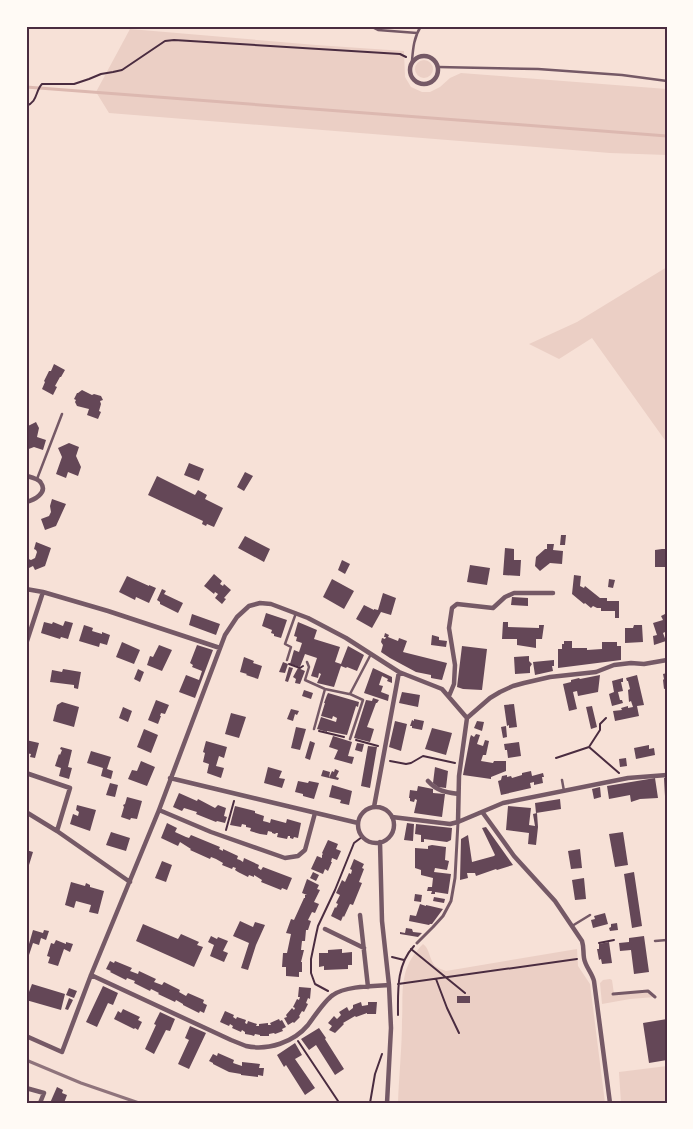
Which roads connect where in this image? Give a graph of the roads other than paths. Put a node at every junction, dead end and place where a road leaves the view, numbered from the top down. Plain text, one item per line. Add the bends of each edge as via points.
1 (370, 26) edge
2 (420, 26) edge
3 (416, 33) junction
4 (412, 61) junction
5 (438, 67) junction
6 (667, 80) edge
7 (62, 414) dead end
8 (26, 476) edge
9 (37, 479) junction
10 (26, 502) edge
11 (26, 589) edge
12 (43, 592) junction
13 (553, 593) dead end
14 (296, 613) junction
15 (26, 644) edge
16 (220, 648) junction
17 (370, 654) junction
18 (287, 660) road end
19 (667, 660) edge
20 (306, 662) road end
21 (399, 672) junction
22 (326, 689) junction
23 (350, 694) junction
24 (448, 696) junction
25 (467, 718) junction
26 (314, 729) road end
27 (350, 739) road end
28 (26, 773) edge
29 (667, 775) edge
30 (170, 778) junction
31 (562, 780) dead end
32 (428, 781) dead end
33 (564, 790) junction
34 (458, 794) junction
35 (374, 807) junction
36 (159, 810) junction
37 (26, 812) edge
38 (315, 813) junction
39 (483, 813) junction
40 (392, 817) junction
41 (458, 822) junction
42 (358, 823) junction
43 (57, 831) junction
44 (380, 842) junction
45 (130, 882) junction
46 (590, 914) dead end
47 (360, 915) dead end
48 (572, 927) junction
49 (324, 929) dead end
50 (667, 940) edge
51 (656, 941) dead end
52 (417, 943) road end
53 (364, 948) junction
54 (91, 976) junction
55 (389, 985) junction
56 (368, 986) junction
57 (613, 994) dead end
58 (655, 997) dead end
59 (26, 1036) edge
60 (26, 1088) edge
61 (40, 1103) edge
62 (387, 1103) edge
63 (610, 1103) edge

1 - 3 lane via 378,30
2 - 3 lane
3 - 4 lane
4 - 5 street via 427,56
4 - 5 street via 410,72 421,84 432,82
5 - 6 lane via 538,69
7 - 9 lane
8 - 9 street
9 - 10 street via 43,489 40,496
11 - 12 street
12 - 15 street
12 - 16 street
13 - 24 street via 514,593 493,608 458,604 452,608 449,628 455,665 454,684
14 - 16 street via 272,604 249,606 237,617
14 - 17 street
14 - 18 lane via 285,644 291,647
16 - 30 street
17 - 21 street
17 - 23 lane
19 - 25 street via 614,665 596,672 550,676 513,686 490,698
20 - 22 lane via 309,668 305,680
21 - 24 street via 442,689
21 - 35 street
22 - 23 lane
22 - 26 lane
23 - 27 lane via 363,700
24 - 25 street
25 - 34 street
28 - 43 street via 70,788
29 - 33 street via 624,778
30 - 36 street
30 - 38 street
31 - 33 lane
32 - 34 street via 434,788
33 - 39 street via 503,803
34 - 41 street
35 - 40 street via 384,809
35 - 42 street via 363,813
36 - 38 street via 285,858 298,856 305,850
36 - 45 street
37 - 43 street
38 - 42 street
39 - 41 street
39 - 48 street via 514,856 555,901
40 - 41 street via 450,824
40 - 44 street via 392,833
41 - 52 street via 451,901 443,916
42 - 44 street via 362,837 370,842
43 - 45 street
44 - 55 street via 382,921
45 - 54 street
46 - 48 lane
47 - 53 street
48 - 63 street via 582,941 586,965 594,981
49 - 53 street
50 - 51 lane
53 - 56 street
54 - 56 street via 246,1046 263,1048 296,1037 333,995
54 - 59 street via 62,1052
55 - 56 street
55 - 62 street via 391,1028
57 - 58 street via 648,991
60 - 61 street via 44,1093

